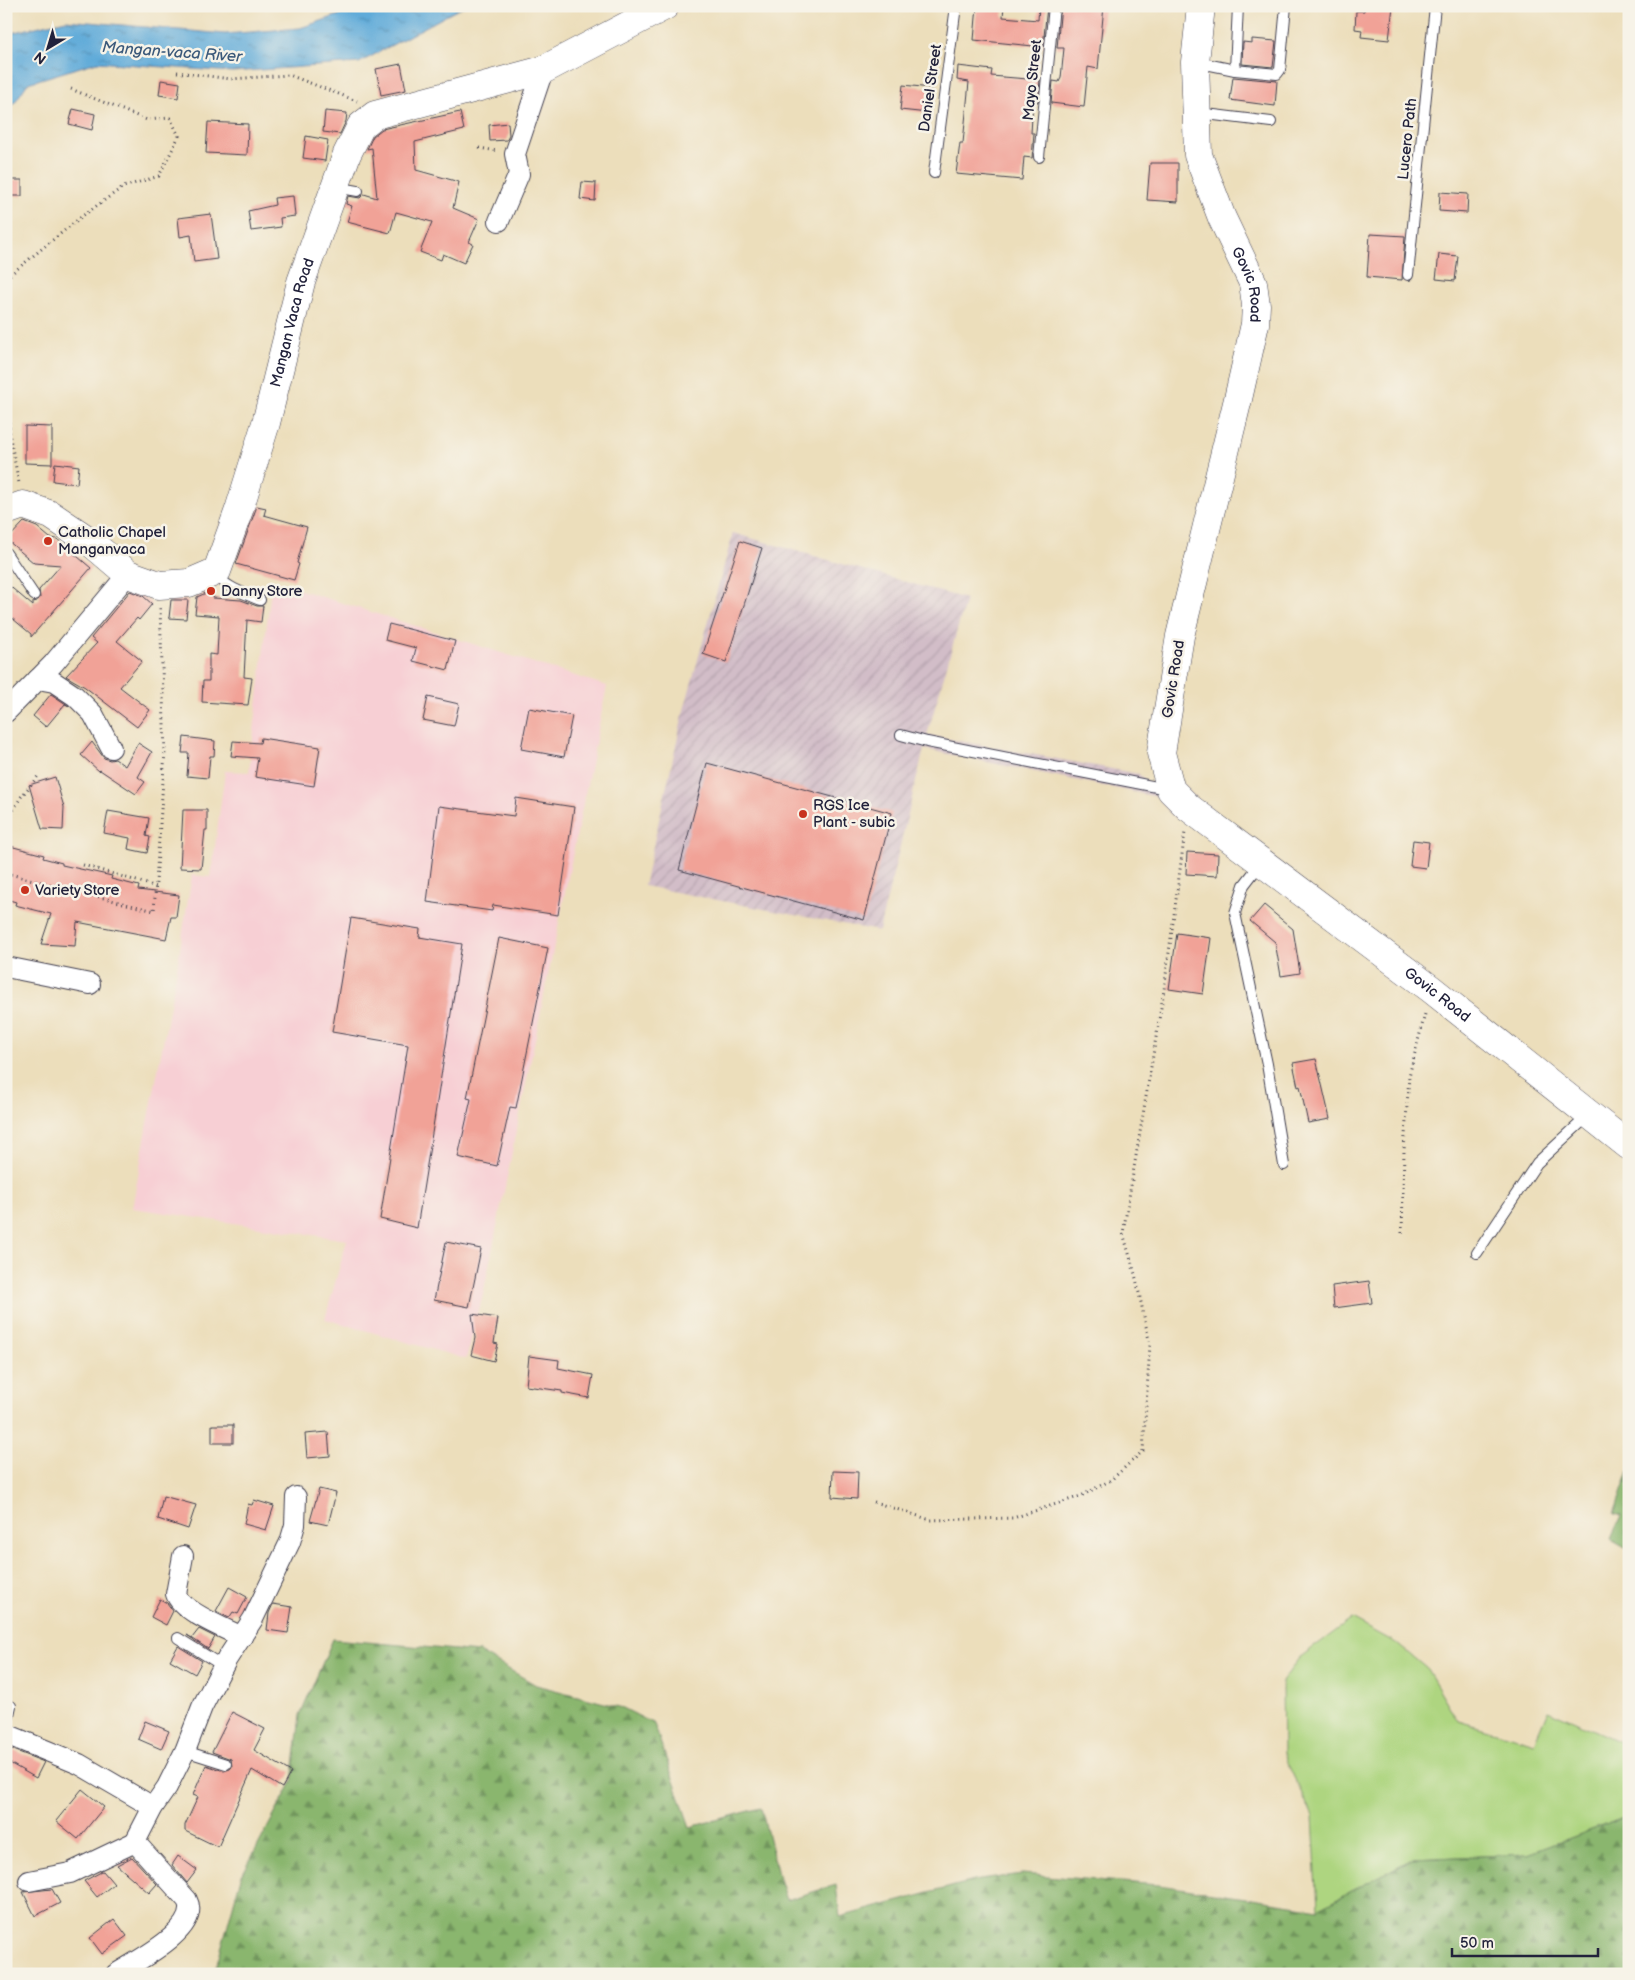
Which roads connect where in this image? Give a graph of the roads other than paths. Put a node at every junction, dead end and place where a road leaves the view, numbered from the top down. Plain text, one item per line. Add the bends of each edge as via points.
1 (665, 6) edge
2 (956, 6) edge
3 (1054, 6) edge
4 (1201, 6) edge
5 (1238, 6) edge
6 (1286, 6) edge
7 (1435, 6) edge
8 (1195, 62) junction
9 (542, 70) junction
10 (1235, 70) junction
11 (1195, 112) junction
12 (1271, 122) dead end
13 (1039, 157) dead end
14 (934, 173) dead end
15 (499, 221) dead end
16 (1408, 275) dead end
17 (15, 508) edge
18 (6, 553) edge
19 (217, 571) junction
20 (128, 574) junction
21 (34, 594) dead end
22 (260, 600) dead end
23 (38, 679) junction
24 (6, 712) edge
25 (901, 735) dead end
26 (111, 748) dead end
27 (1180, 798) junction
28 (1263, 861) junction
29 (6, 967) edge
30 (90, 984) dead end
31 (1589, 1114) junction
32 (1629, 1146) edge
33 (1284, 1165) dead end
34 (1477, 1253) dead end
35 (296, 1497) dead end
36 (183, 1556) dead end
37 (242, 1637) junction
38 (178, 1638) dead end
39 (223, 1666) junction
40 (12, 1706) dead end
41 (6, 1728) edge
42 (6, 1734) edge
43 (185, 1751) junction
44 (226, 1764) dead end
45 (153, 1807) junction
46 (135, 1842) junction
47 (29, 1881) dead end
48 (116, 1974) edge

1 - 9 main road
2 - 14 lane, Daniel Street
3 - 13 lane, Mayo Street
4 - 8 main road, Govic Road
5 - 10 lane
6 - 10 lane via 1277,74
7 - 16 lane, Lucero Path
8 - 10 lane
8 - 11 main road, Govic Road
9 - 15 street via 514,154 519,174
9 - 19 main road, Mangan Vaca Road via 375,115 361,126 347,154 346,189 301,282 266,423
11 - 12 lane
11 - 27 main road, Govic Road via 1198,155 1222,218 1253,283 1256,306 1238,399 1180,636 1161,753
17 - 20 main road via 51,515 88,540
18 - 21 lane
19 - 20 main road via 189,583 159,585
19 - 22 lane via 221,580 231,587
20 - 23 street
23 - 24 street
23 - 26 street via 54,682 75,696 93,714
25 - 27 lane
27 - 28 main road, Govic Road
28 - 31 main road, Govic Road
28 - 33 lane via 1244,885 1235,913 1267,1064
29 - 30 street
31 - 32 main road, Govic Road
31 - 34 lane via 1537,1163
35 - 37 street via 295,1525 290,1542
36 - 37 street via 176,1594 178,1600 190,1610
37 - 39 street
38 - 39 lane
39 - 43 street
40 - 41 lane
42 - 45 street via 79,1764
43 - 44 lane
43 - 45 street
45 - 46 street
46 - 47 street via 70,1873
46 - 48 street via 180,1891 190,1910 183,1928

